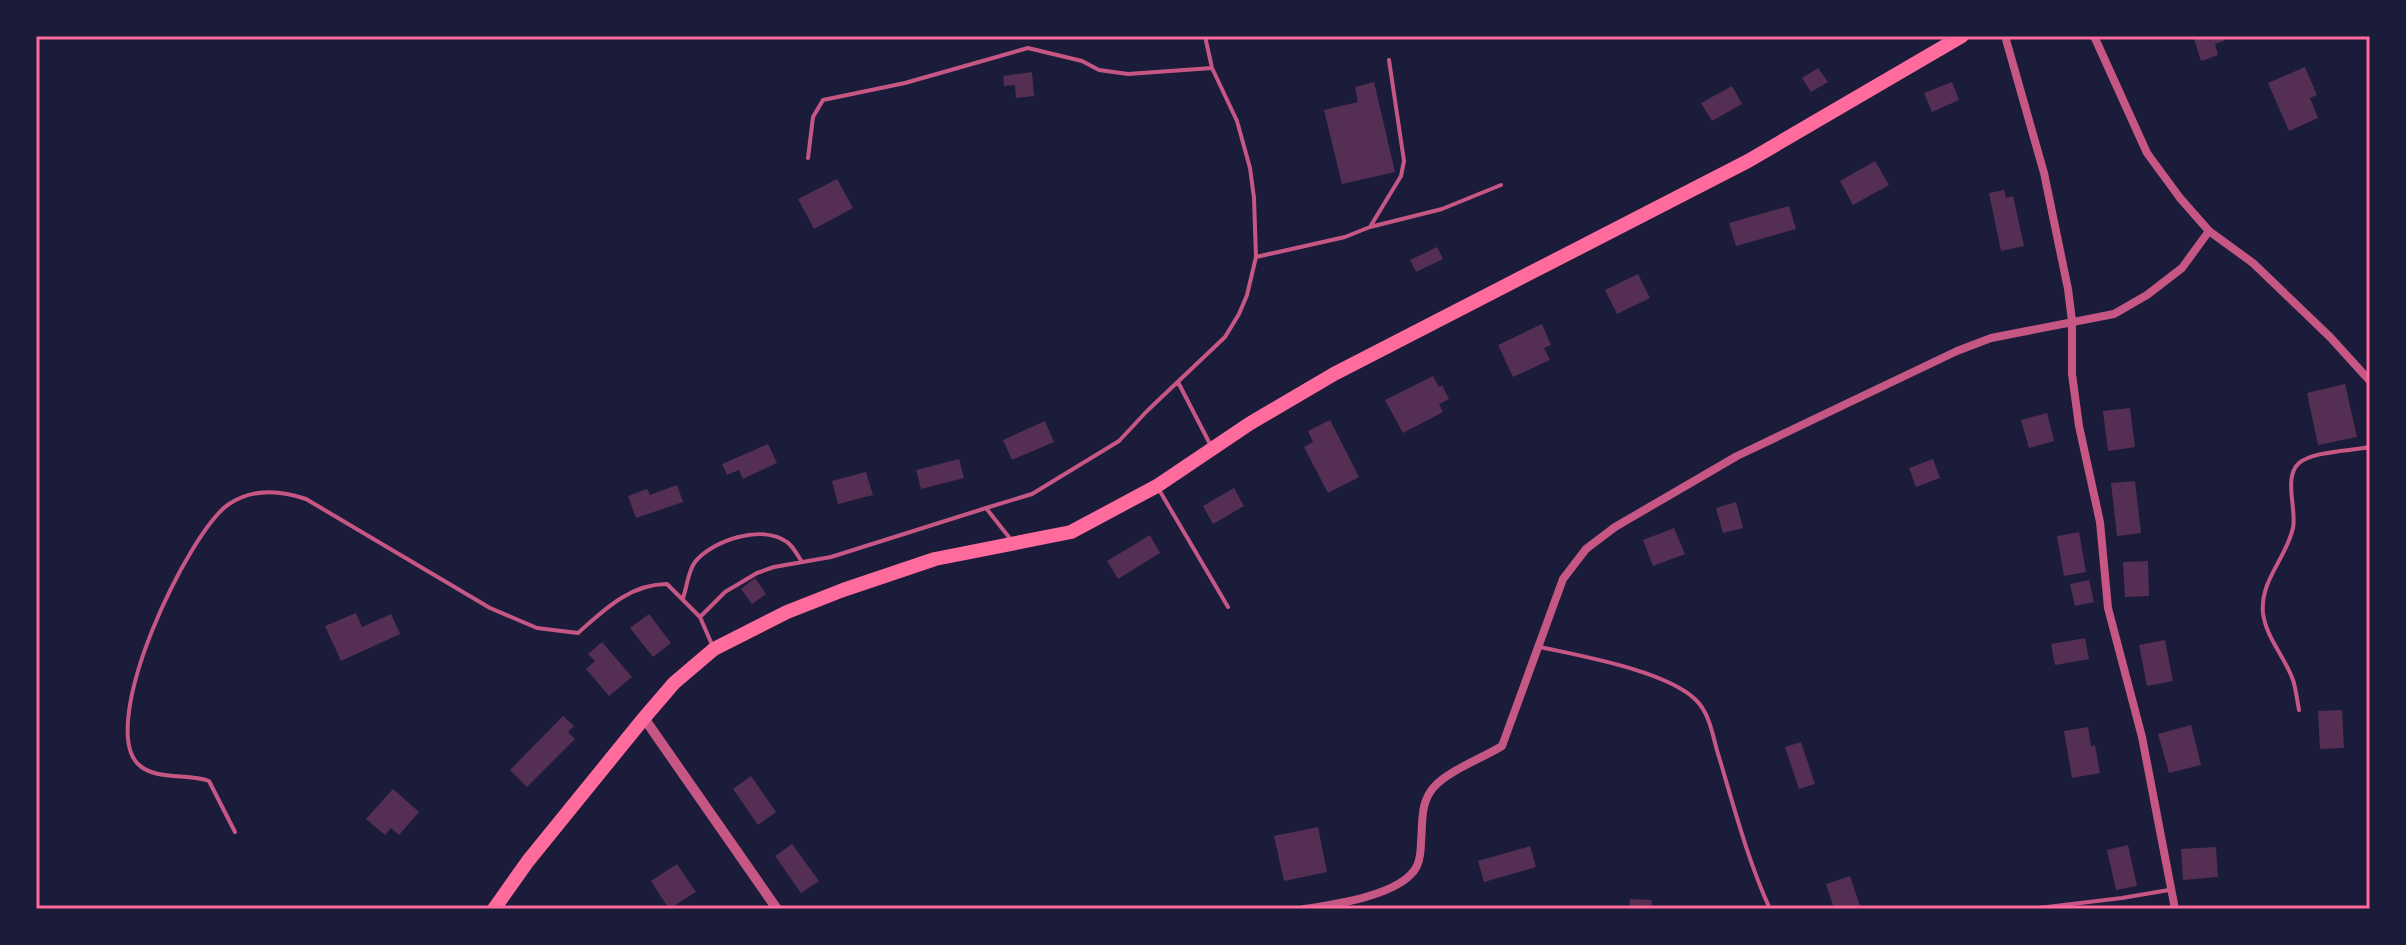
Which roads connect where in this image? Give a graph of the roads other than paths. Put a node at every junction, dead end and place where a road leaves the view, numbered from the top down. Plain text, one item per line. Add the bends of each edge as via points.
1 (1205, 36) edge
2 (1962, 36) edge
3 (2005, 36) edge
4 (2094, 36) edge
5 (1389, 60) dead end
6 (1212, 68) junction
7 (808, 158) dead end
8 (1501, 185) dead end
9 (1370, 227) junction
10 (2209, 231) junction
11 (1256, 257) junction
12 (2072, 321) junction
13 (2370, 381) edge
14 (1178, 382) junction
15 (2370, 447) edge
16 (1213, 448) junction
17 (1157, 486) junction
18 (986, 508) junction
19 (1015, 545) junction
20 (802, 562) junction
21 (683, 598) junction
22 (1228, 607) dead end
23 (700, 617) junction
24 (1537, 647) junction
25 (714, 649) junction
26 (2299, 710) dead end
27 (644, 718) junction
28 (235, 832) dead end
29 (2169, 890) junction
30 (494, 909) edge
31 (777, 909) edge
32 (1304, 909) edge
33 (1770, 909) edge
34 (2030, 909) edge
35 (2175, 909) edge

1 - 6 lane
2 - 16 main road via 1748,161 1334,374
3 - 12 street via 2044,173
4 - 10 street via 2147,153
5 - 9 lane via 1404,161 1401,176
6 - 7 lane via 1128,74 1028,48 823,100 813,117
6 - 11 lane via 1237,121 1250,168
8 - 9 lane via 1442,209
9 - 11 lane
10 - 12 street via 2182,268 2147,295 2114,314
10 - 13 street via 2253,263
11 - 14 lane via 1247,295 1225,337
12 - 24 street via 1957,351 1737,456 1615,527 1586,549 1563,579
12 - 29 street via 2072,374 2100,522 2108,608 2142,737
14 - 16 lane
14 - 18 lane via 1101,454 1032,494
15 - 26 lane via 2308,459 2293,473 2295,517 2287,548 2266,585 2263,616 2292,679
16 - 17 main road
17 - 19 main road via 1071,532
17 - 22 lane
18 - 19 lane
18 - 20 lane
19 - 25 main road via 935,559 843,590
20 - 21 lane via 788,542 764,534 726,542 696,561
20 - 23 lane via 747,577
21 - 23 lane
21 - 28 lane via 667,584 652,584 610,605 578,633 537,628 490,608 306,499 284,491 263,492 231,503 200,536 156,617 137,676 128,731 131,753 146,769 209,781
23 - 25 lane
24 - 32 street via 1502,746 1441,781 1426,800 1417,867 1391,889
24 - 33 lane via 1620,666 1671,684 1697,701 1710,722
25 - 27 main road
27 - 30 main road
27 - 31 street
29 - 34 lane
29 - 35 street

